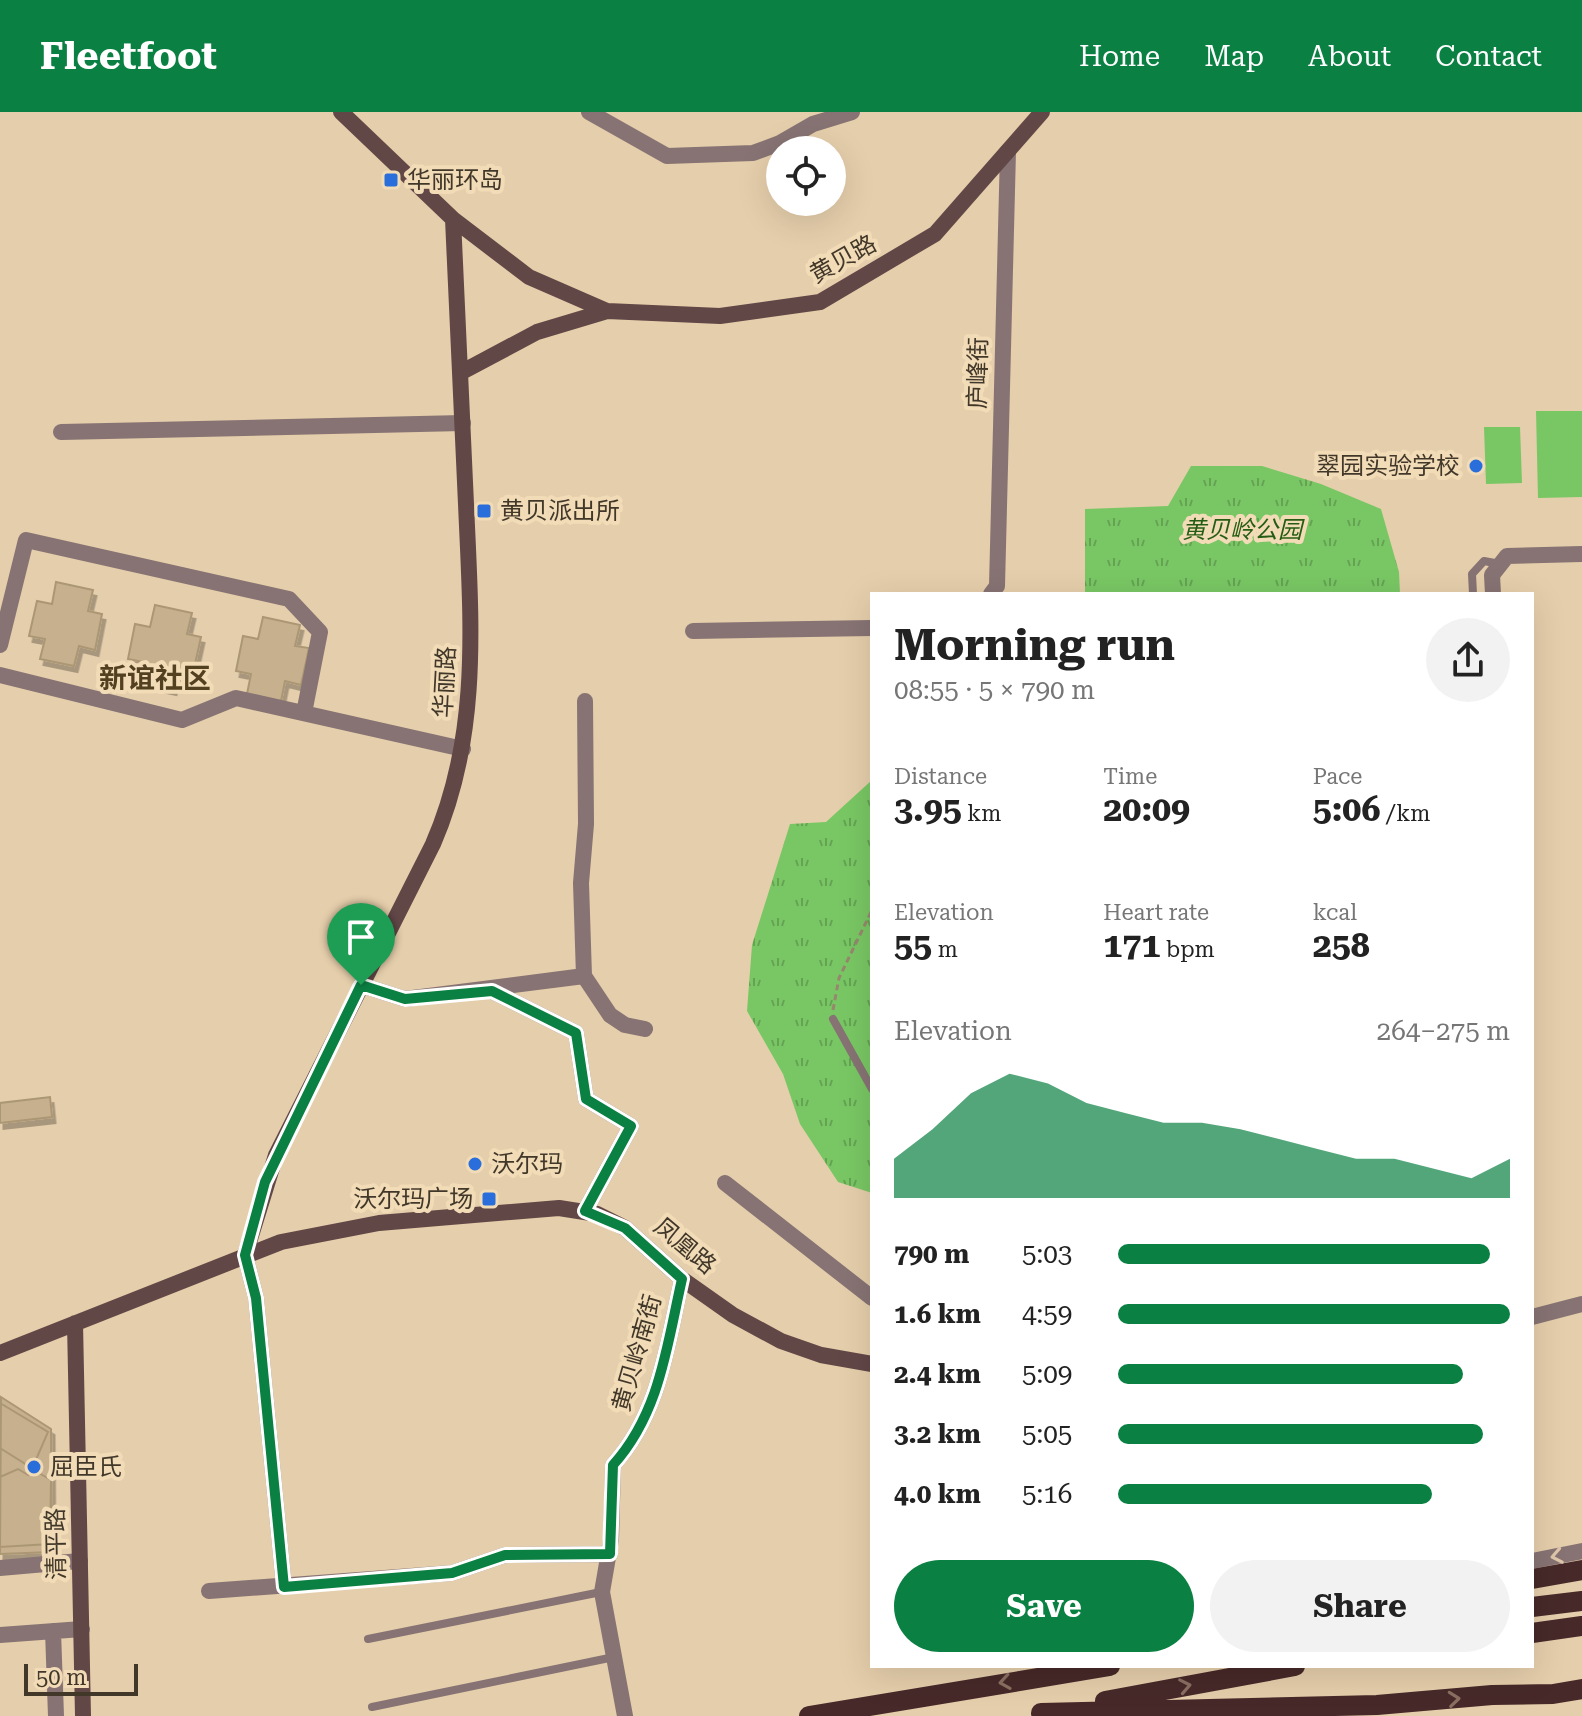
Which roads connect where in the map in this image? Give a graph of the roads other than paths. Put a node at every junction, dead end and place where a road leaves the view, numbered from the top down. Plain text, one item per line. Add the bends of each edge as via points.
1 (589, 112) edge
2 (852, 112) edge
3 (1042, 112) edge
4 (345, 113) edge
5 (1008, 151) junction
6 (453, 219) junction
7 (607, 311) junction
8 (460, 373) junction
9 (463, 423) junction
10 (61, 432) dead end
11 (1582, 554) edge
12 (1501, 564) junction
13 (992, 592) edge
14 (1473, 592) edge
15 (1493, 592) edge
16 (870, 628) edge
17 (693, 631) dead end
18 (0, 645) edge
19 (0, 675) edge
20 (585, 701) dead end
21 (304, 713) junction
22 (463, 749) junction
23 (584, 976) junction
24 (361, 985) junction
25 (492, 991) junction
26 (833, 1019) road end
27 (645, 1029) dead end
28 (870, 1085) edge
29 (725, 1183) dead end
30 (585, 1211) junction
31 (245, 1255) junction
32 (682, 1279) junction
33 (870, 1296) edge
34 (1582, 1304) edge
35 (1534, 1316) edge
36 (75, 1323) junction
37 (0, 1353) edge
38 (870, 1364) edge
39 (1582, 1551) edge
40 (610, 1554) junction
41 (80, 1561) junction
42 (1534, 1561) edge
43 (0, 1568) edge
44 (1582, 1570) edge
45 (1534, 1579) edge
46 (284, 1587) junction
47 (209, 1591) dead end
48 (602, 1592) junction
49 (1582, 1601) edge
50 (1534, 1607) edge
51 (1582, 1626) edge
52 (82, 1629) junction
53 (53, 1631) junction
54 (1534, 1633) edge
55 (0, 1635) edge
56 (368, 1639) dead end
57 (615, 1657) junction
58 (1083, 1668) edge
59 (1284, 1668) edge
60 (1582, 1689) edge
61 (372, 1707) dead end
62 (1339, 1711) edge
63 (1033, 1715) edge
64 (56, 1716) edge
65 (83, 1716) edge
66 (625, 1716) edge
67 (809, 1716) edge

1 - 2 street via 667,156 714,156 753,153
3 - 5 street, 黄贝路
4 - 6 street
5 - 7 street, 黄贝路 via 935,234 820,302 720,316
5 - 13 street, 庐峰街 via 997,586
6 - 7 street, 黄贝路 via 529,277
6 - 8 street, 华丽路
7 - 8 street, 黄贝路 via 537,332
8 - 9 street, 华丽路
9 - 10 street
9 - 22 street, 华丽路 via 472,653
11 - 12 street via 1507,556
12 - 14 lane via 1484,561 1472,574
12 - 15 street via 1492,575
16 - 17 street
18 - 21 street via 26,540 289,599 320,632
19 - 21 street via 182,720 236,698
20 - 23 street
21 - 22 street
22 - 24 street, 华丽路 via 433,844
23 - 25 street
23 - 27 street via 610,1015
24 - 25 street via 405,999
24 - 31 street, 华丽路 via 276,1155
25 - 30 street via 576,1033 586,1099 631,1126
26 - 28 lane
29 - 33 street
30 - 31 street, 凤凰路 via 544,1208 367,1225 281,1242
30 - 32 street, 凤凰路 via 625,1228
31 - 36 street, 凤凰路
31 - 46 street via 256,1298
32 - 38 street, 凤凰路 via 781,1341
32 - 40 street, 黄贝岭南街 via 648,1415 613,1465
34 - 35 street
36 - 37 street, 凤凰路
36 - 41 street, 清平路
39 -> 42 street
40 - 46 street via 505,1555 452,1573
40 - 48 street, 黄贝岭南街
41 - 43 street
41 - 52 street, 清平路
44 - 45 main road
46 - 47 street
48 - 56 lane
48 - 57 street, 黄贝岭南街
49 - 50 main road
51 - 54 main road
52 - 53 street
52 - 65 street, 清平路
53 - 55 street
53 - 64 street
57 - 61 lane
57 - 66 street, 黄贝岭南街
58 -> 67 main road
63 -> 59 main road
62 -> 60 main road
62 - 63 main road

